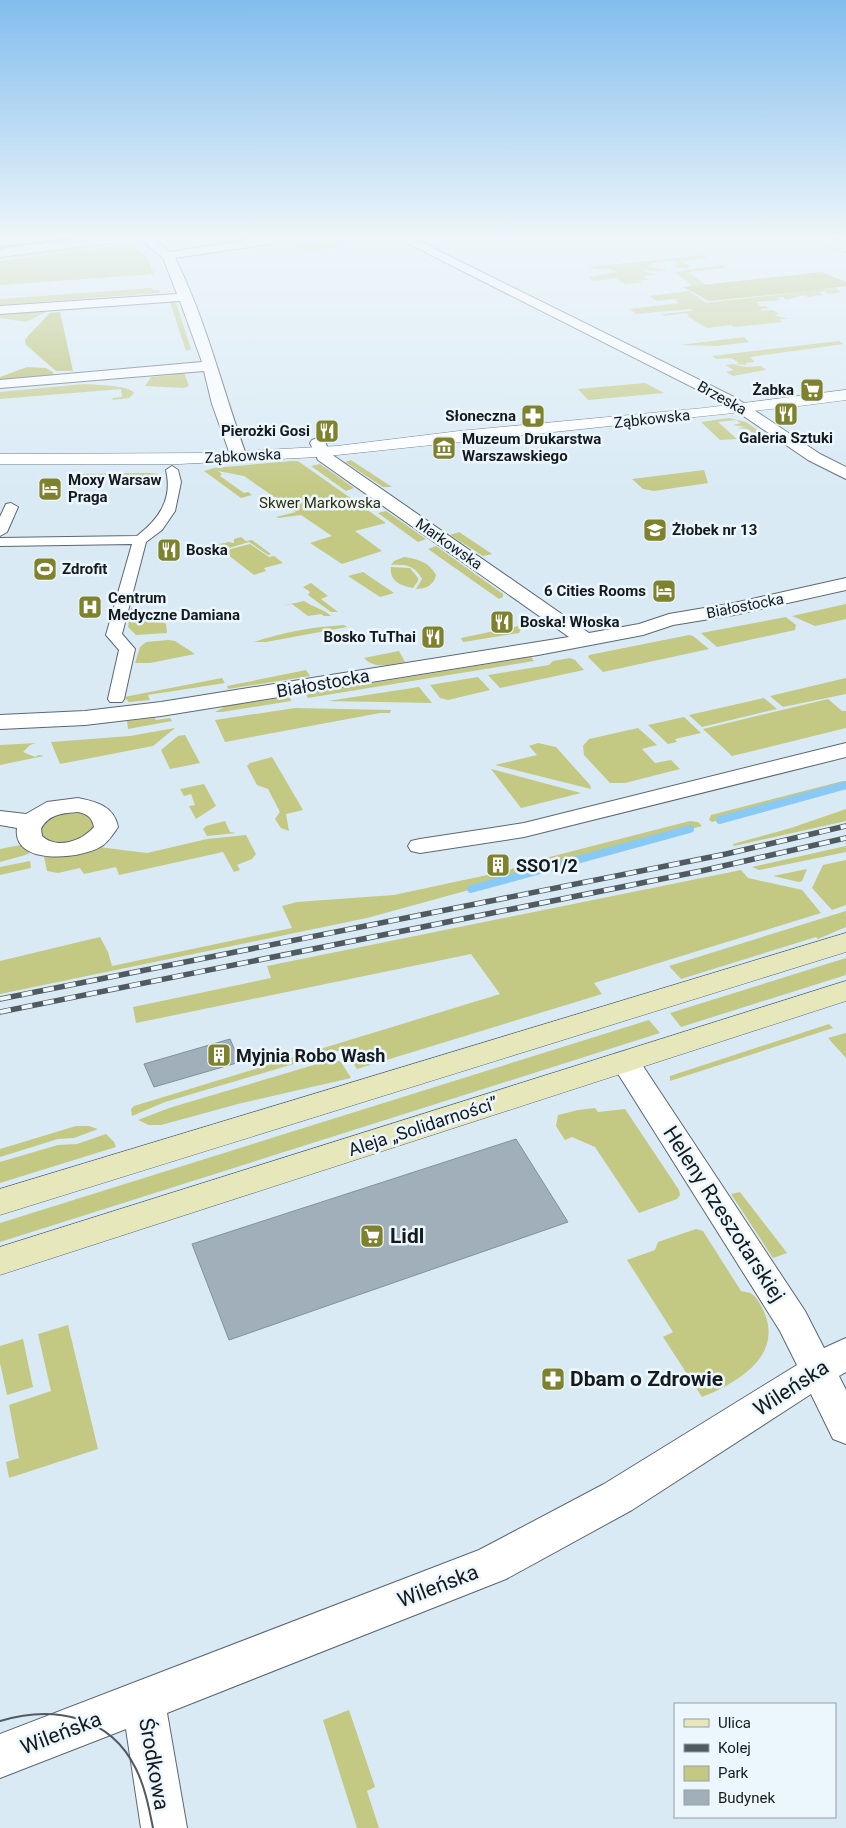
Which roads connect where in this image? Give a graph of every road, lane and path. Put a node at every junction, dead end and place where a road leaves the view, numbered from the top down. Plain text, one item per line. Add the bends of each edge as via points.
1 (195, 324) edge
2 (576, 324) edge
3 (210, 366) junction
4 (0, 384) edge
5 (846, 395) edge
6 (744, 409) junction
7 (320, 447) junction
8 (238, 453) junction
9 (0, 459) edge
10 (172, 470) dead end
11 (846, 474) edge
12 (11, 507) dead end
13 (0, 532) edge
14 (140, 540) junction
15 (0, 542) edge
16 (846, 584) edge
17 (846, 594) edge
18 (643, 628) junction
19 (586, 640) junction
20 (116, 699) dead end
21 (0, 722) edge
22 (846, 750) edge
23 (0, 818) edge
24 (30, 825) dead end
25 (420, 846) dead end
26 (846, 942) edge
27 (846, 990) edge
28 (625, 1061) junction
29 (0, 1202) edge
30 (0, 1261) edge
31 (832, 1362) edge
32 (846, 1426) edge
33 (143, 1701) junction
34 (0, 1756) edge
35 (164, 1828) edge

1 - 3 street
2 - 6 street, Brzeska
3 - 4 street
3 - 8 street
5 - 6 street, Ząbkowska
6 - 7 street, Ząbkowska via 432,438 398,445
6 - 11 street, Brzeska via 814,457
7 - 8 street, Ząbkowska
7 - 19 street, Markowska via 324,457
8 - 9 street, Ząbkowska via 112,460
10 - 14 street via 175,482 168,511 157,527
12 - 13 street
14 - 15 street
14 - 20 street via 114,635 127,649
16 - 18 street, Białostocka
17 - 18 street, Białostocka via 739,618 679,628
18 - 19 street, Białostocka
19 - 21 street, Białostocka via 161,709 84,718
22 - 25 street via 524,830
23 - 24 street via 16,819
26 - 29 main road
27 - 28 main road, Aleja „Solidarności”
28 - 30 main road, Aleja „Solidarności”
28 - 31 street, Heleny Rzeszotarskiej via 792,1321
31 - 32 street, Heleny Rzeszotarskiej
31 - 33 street, Wileńska via 618,1497 492,1565
33 - 34 street, Wileńska
33 - 35 street, Środkowa

